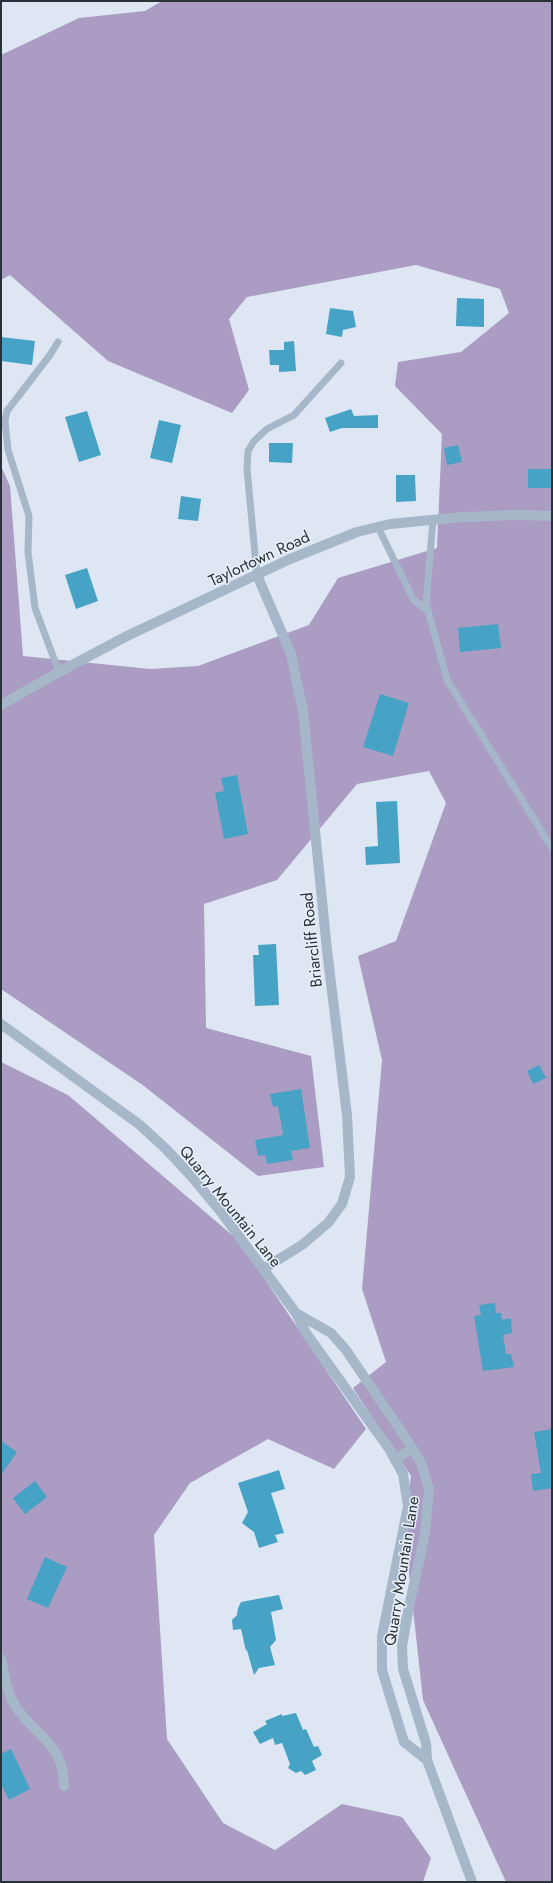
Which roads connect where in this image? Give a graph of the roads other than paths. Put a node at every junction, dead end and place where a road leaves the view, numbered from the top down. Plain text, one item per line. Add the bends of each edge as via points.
1 (58, 342) dead end
2 (341, 363) dead end
3 (552, 516) edge
4 (433, 520) junction
5 (378, 527) junction
6 (257, 575) junction
7 (428, 611) junction
8 (59, 672) junction
9 (1, 705) edge
10 (552, 848) edge
11 (1, 1024) edge
12 (263, 1269) junction
13 (296, 1313) junction
14 (412, 1448) junction
15 (395, 1460) junction
16 (386, 1619) junction
17 (406, 1623) junction
18 (1, 1659) edge
19 (427, 1760) junction
20 (64, 1786) dead end
21 (472, 1882) edge

1 - 8 lane via 8,412 5,422 8,450 29,516 28,552 35,608
2 - 6 lane via 294,415 267,429 248,451 247,469
3 - 4 street, Taylortown Road via 516,515
4 - 5 street, Taylortown Road
4 - 7 lane via 426,602
5 - 6 street, Taylortown Road via 323,544
5 - 7 lane via 413,599
6 - 8 street, Taylortown Road via 127,636
6 - 12 street, Briarcliff Road via 291,654 303,711 346,1115 350,1177 342,1204 328,1223 302,1245
7 - 10 lane via 448,680
8 - 9 street, Taylortown Road
11 - 12 street, Quarry Mountain Lane via 140,1125 167,1150 197,1182
12 - 13 street, Quarry Mountain Lane
13 - 14 street, Quarry Mountain Lane via 331,1333 346,1350
13 - 15 street, Quarry Mountain Lane via 306,1333
14 - 15 street
14 - 17 street, Quarry Mountain Lane via 421,1463 429,1489 425,1533
15 - 16 street, Quarry Mountain Lane via 403,1474 408,1506
16 - 17 street
16 - 19 street, Quarry Mountain Lane via 381,1658 384,1679 404,1742
17 - 19 street, Quarry Mountain Lane via 402,1646 403,1669 426,1743
18 - 20 street via 9,1695 16,1707 57,1753 64,1771
19 - 21 street, Quarry Mountain Lane

